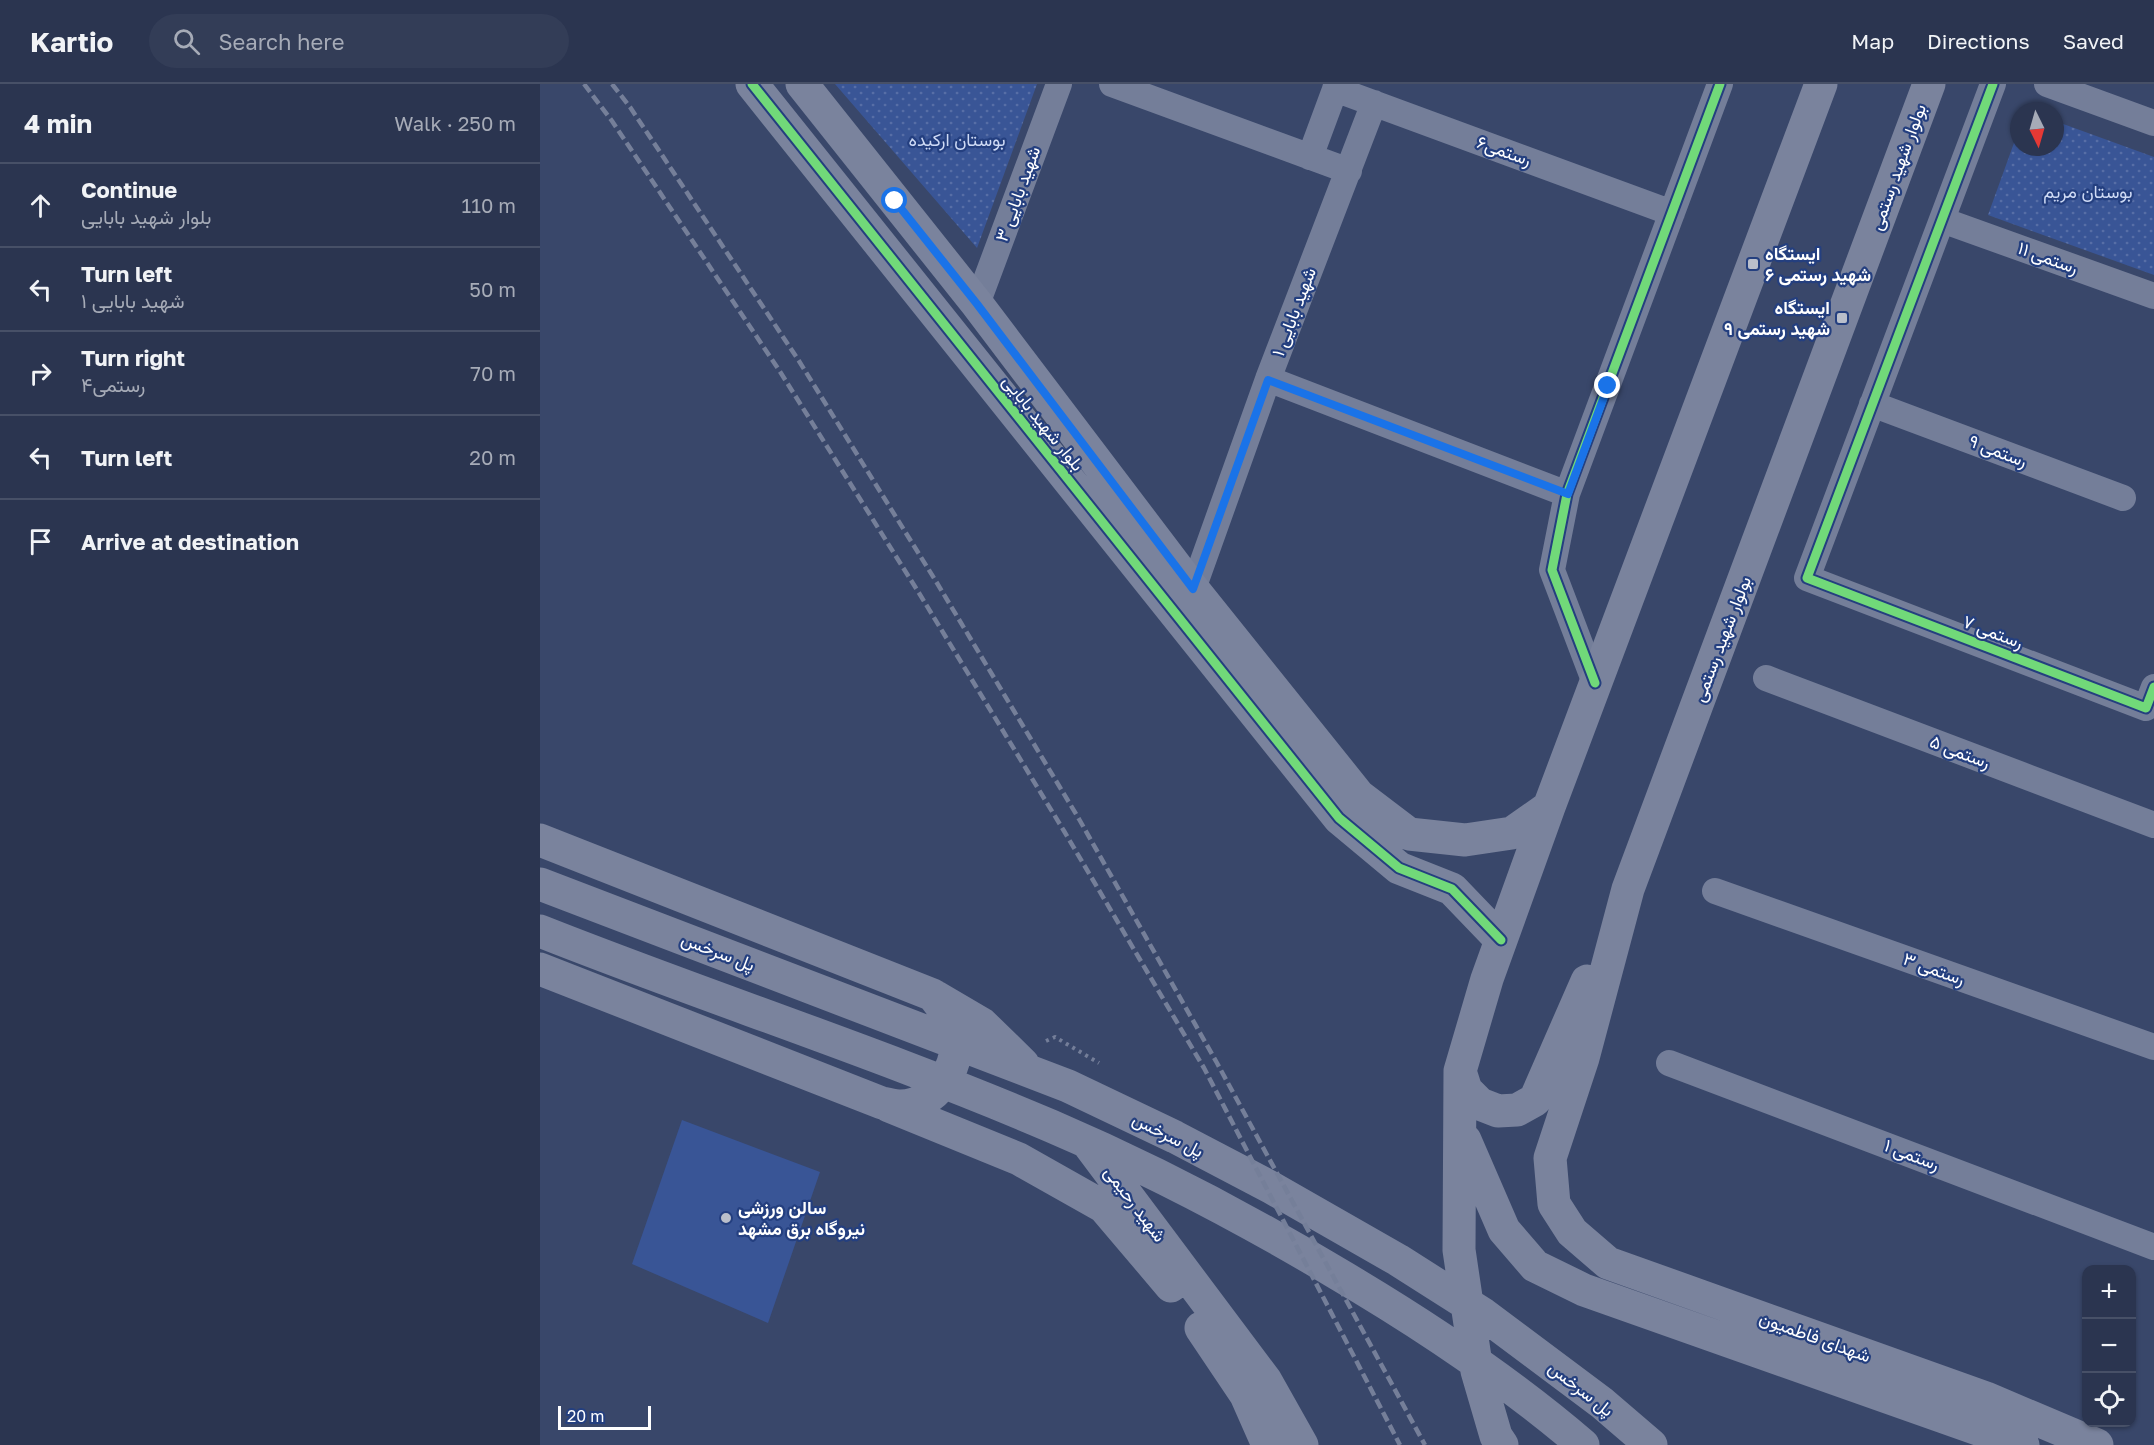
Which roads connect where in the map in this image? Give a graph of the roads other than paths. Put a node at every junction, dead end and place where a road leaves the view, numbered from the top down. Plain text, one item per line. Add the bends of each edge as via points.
1 (752, 84) edge
2 (1059, 84) edge
3 (1112, 84) edge
4 (1720, 84) edge
5 (1821, 84) edge
6 (1929, 84) edge
7 (1993, 84) edge
8 (2047, 84) edge
9 (1336, 87) edge
10 (813, 90) edge
11 (1374, 104) junction
12 (2154, 123) edge
13 (1310, 157) junction
14 (1349, 171) junction
15 (1672, 213) junction
16 (1942, 220) junction
17 (2154, 296) edge
18 (977, 304) junction
19 (1268, 380) junction
20 (1872, 404) junction
21 (1568, 494) junction
22 (2123, 498) dead end
23 (1193, 589) junction
24 (1766, 678) dead end
25 (1595, 683) junction
26 (2154, 687) edge
27 (1549, 807) junction
28 (2154, 825) edge
29 (540, 840) edge
30 (540, 884) edge
31 (1628, 889) junction
32 (1715, 891) dead end
33 (540, 932) edge
34 (1501, 940) junction
35 (540, 969) edge
36 (933, 995) junction
37 (2154, 1047) edge
38 (1669, 1063) dead end
39 (1460, 1071) junction
40 (882, 1103) junction
41 (1460, 1127) junction
42 (1554, 1204) joint
43 (2154, 1247) edge
44 (2088, 1443) edge
45 (1268, 1445) edge
46 (1302, 1445) edge
47 (1502, 1445) edge
48 (1583, 1445) edge
49 (1651, 1445) edge
50 (2023, 1445) edge

1 - 34 main road, بلوار شهید بابایی via 1339,818 1399,867 1452,889
2 - 18 street, شهید بابایی ۳
3 - 13 street
4 - 15 street
5 - 25 main road
6 - 31 main road, بولوار شهید رستمی
7 - 16 street
8 - 12 street
9 - 11 street, رستمی۶
9 - 13 street
10 - 18 main road, بلوار شهید بابایی
11 - 14 street, شهید بابایی ۱
11 - 15 street, رستمی۶
13 - 14 street
14 - 19 street, شهید بابایی ۱
15 - 21 street
16 - 17 street, رستمی ۱۱
16 - 20 street
18 - 23 main road, بلوار شهید بابایی
19 - 21 street
19 - 23 street, شهید بابایی ۱
20 - 22 street, رستمی ۹
20 - 26 street, رستمی ۷ via 1807,578 2146,708
21 - 25 street via 1552,570
23 - 27 main road, بلوار شهید بابایی via 1359,796 1409,834 1465,840 1512,833
24 - 28 street, رستمی ۵
25 - 27 main road
27 - 34 main road
29 - 36 main road, شهید رحیمی
30 - 49 main road, پل سرخس via 1068,1086 1175,1137 1398,1260 1483,1314
31 - 39 main road via 1534,1100 1517,1110 1498,1111 1480,1104 1466,1090
31 - 42 main road, بولوار شهید رستمی via 1583,1058 1550,1158
32 - 37 street, رستمی ۳
33 - 48 main road via 936,1079 1161,1176 1249,1221 1385,1302 1464,1353
34 - 39 main road
35 - 40 main road, شهید رحیمی
36 - 40 main road via 947,1013 956,1035 955,1059 948,1077 919,1102 900,1106
36 - 46 main road, شهید رحیمی via 982,1024 1044,1088 1266,1381
38 - 43 street, رستمی ۱
39 - 41 main road
40 - 45 main road, شهید رحیمی via 1019,1159 1104,1208 1180,1297 1246,1395
41 - 47 main road via 1459,1250 1477,1371
41 - 50 main road via 1504,1230 1535,1266 1584,1290
42 - 44 main road, شهدای فاطمیون via 1572,1232 1608,1263 1986,1398

